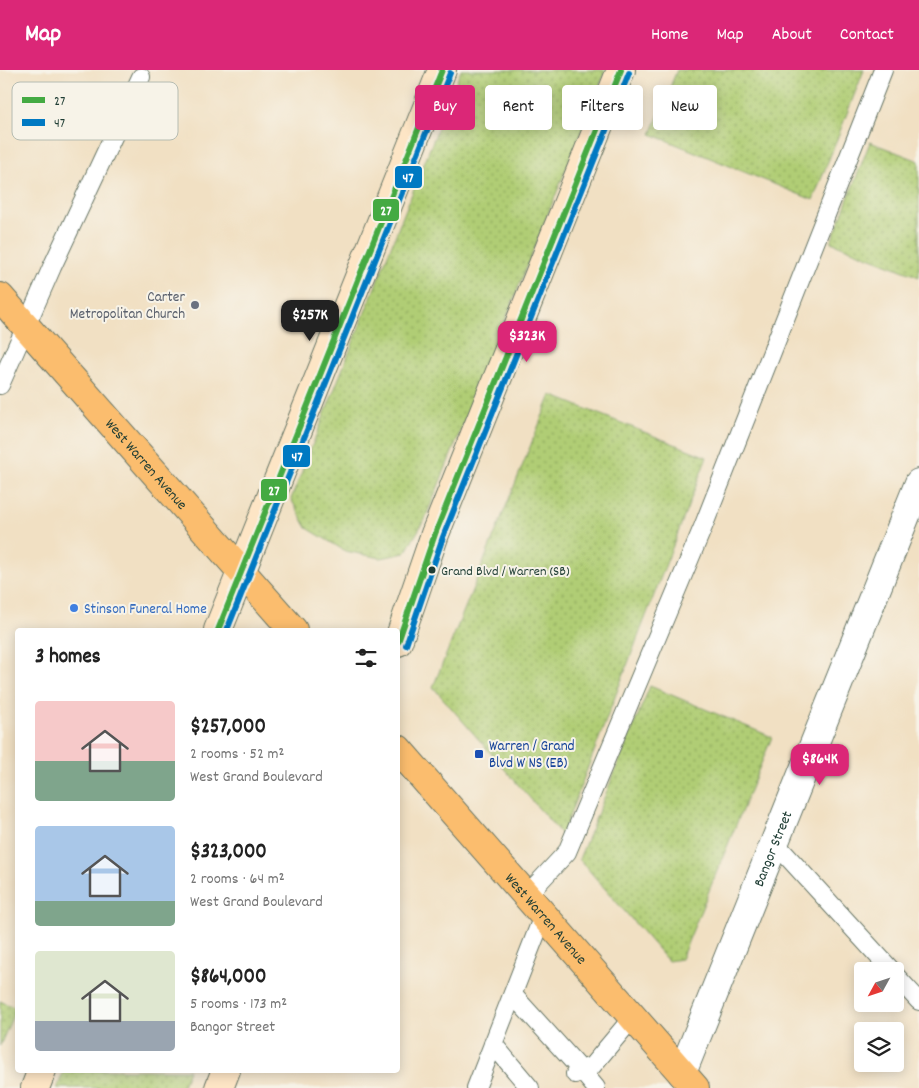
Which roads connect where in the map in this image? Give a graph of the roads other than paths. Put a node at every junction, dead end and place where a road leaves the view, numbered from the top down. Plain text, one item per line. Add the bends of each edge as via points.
1 (442, 70) edge
2 (621, 70) edge
3 (883, 70) edge
4 (141, 77) dead end
5 (139, 82) edge
6 (111, 140) edge
7 (0, 297) edge
8 (26, 327) junction
9 (0, 385) edge
10 (919, 483) edge
11 (914, 513) edge
12 (241, 571) junction
13 (219, 628) edge
14 (291, 628) edge
15 (400, 636) edge
16 (400, 751) edge
17 (775, 843) junction
18 (526, 896) junction
19 (543, 916) junction
20 (884, 962) edge
21 (904, 985) edge
22 (513, 995) junction
23 (919, 1001) edge
24 (633, 1017) junction
25 (493, 1044) junction
26 (578, 1072) junction
27 (41, 1073) edge
28 (225, 1073) edge
29 (528, 1081) edge
30 (685, 1083) edge
31 (35, 1088) edge
32 (219, 1088) edge
33 (476, 1088) edge
34 (596, 1088) edge

1 - 12 main road
2 - 15 main road via 435,534
3 - 18 lane via 703,527 568,852
4 - 5 lane
6 - 8 lane
7 - 8 main road, West Warren Avenue
8 - 9 lane
8 - 12 main road, West Warren Avenue
10 - 11 street, Bangor Street
11 - 17 street, Bangor Street
12 - 13 main road
12 - 14 main road, West Warren Avenue
16 - 18 main road, West Warren Avenue
17 - 20 lane
17 - 30 street, Bangor Street
18 - 19 main road, West Warren Avenue
19 - 22 lane
19 - 24 main road, West Warren Avenue
21 - 23 lane
22 - 25 lane
22 - 26 lane
24 - 26 lane via 592,1066
24 - 30 main road, West Warren Avenue
25 - 29 lane
25 - 33 lane
26 - 34 lane
27 - 31 main road
28 - 32 main road

